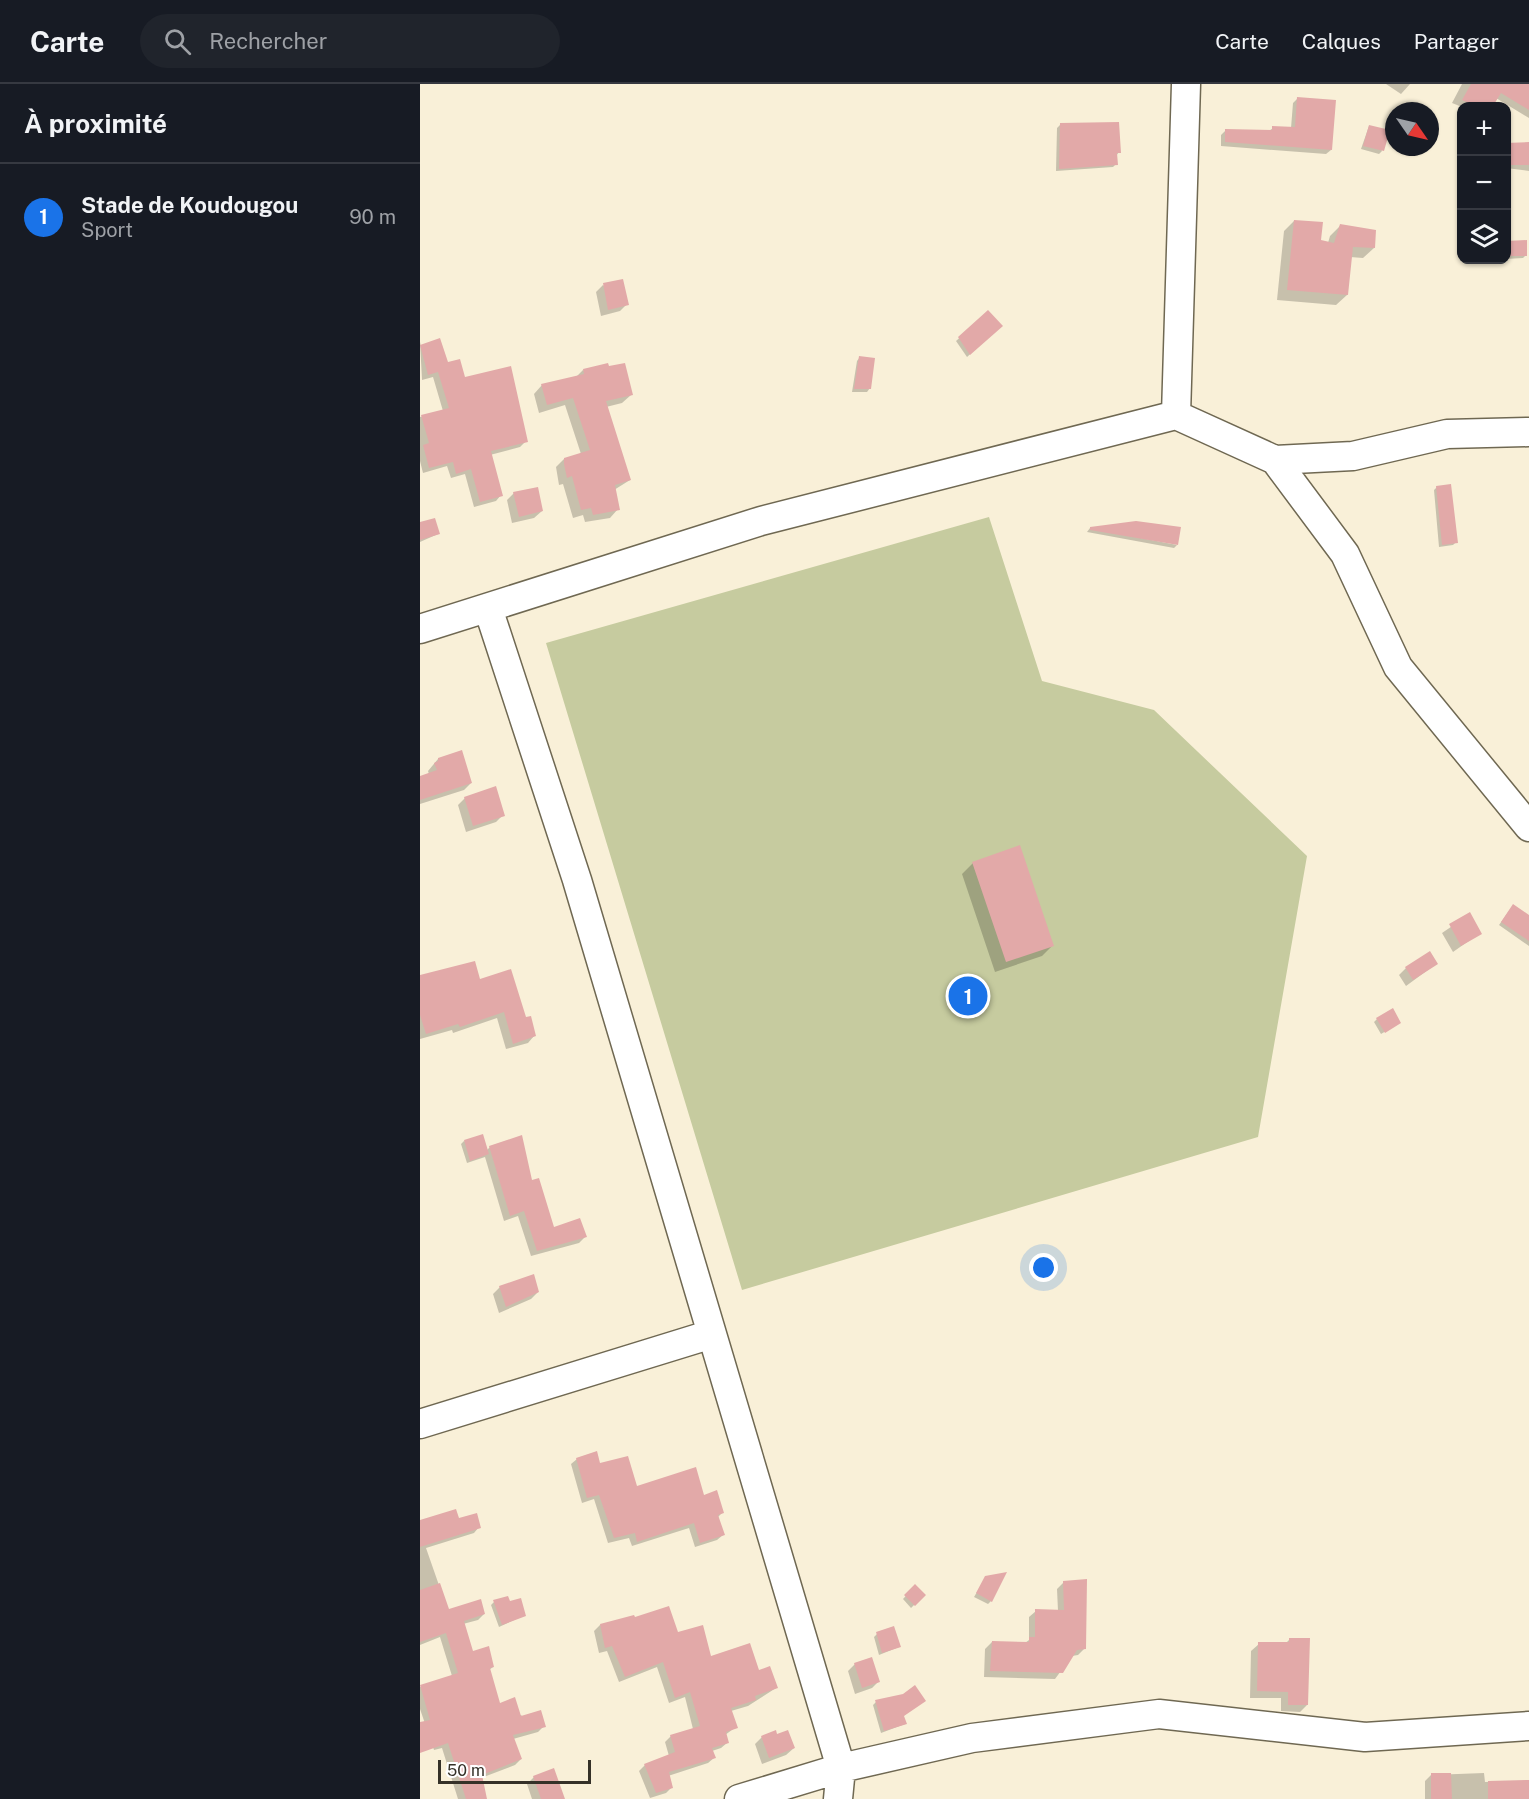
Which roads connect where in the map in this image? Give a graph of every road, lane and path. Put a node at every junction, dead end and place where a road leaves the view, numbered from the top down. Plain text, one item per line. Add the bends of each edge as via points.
1 (1186, 84) edge
2 (1176, 416) junction
3 (1529, 432) edge
4 (1275, 460) junction
5 (488, 608) junction
6 (420, 628) edge
7 (1529, 827) edge
8 (712, 1334) junction
9 (420, 1424) edge
10 (1529, 1726) edge
11 (841, 1768) junction
12 (739, 1799) edge
13 (838, 1799) edge

1 - 2 street
2 - 4 street
2 - 5 street via 761,521
3 - 4 street via 1448,434 1353,456
4 - 7 street via 1345,554 1398,667
5 - 6 street
5 - 8 street via 577,880
8 - 9 street
8 - 11 street
10 - 11 street via 1365,1737 1159,1714 972,1738
11 - 12 street
11 - 13 street

